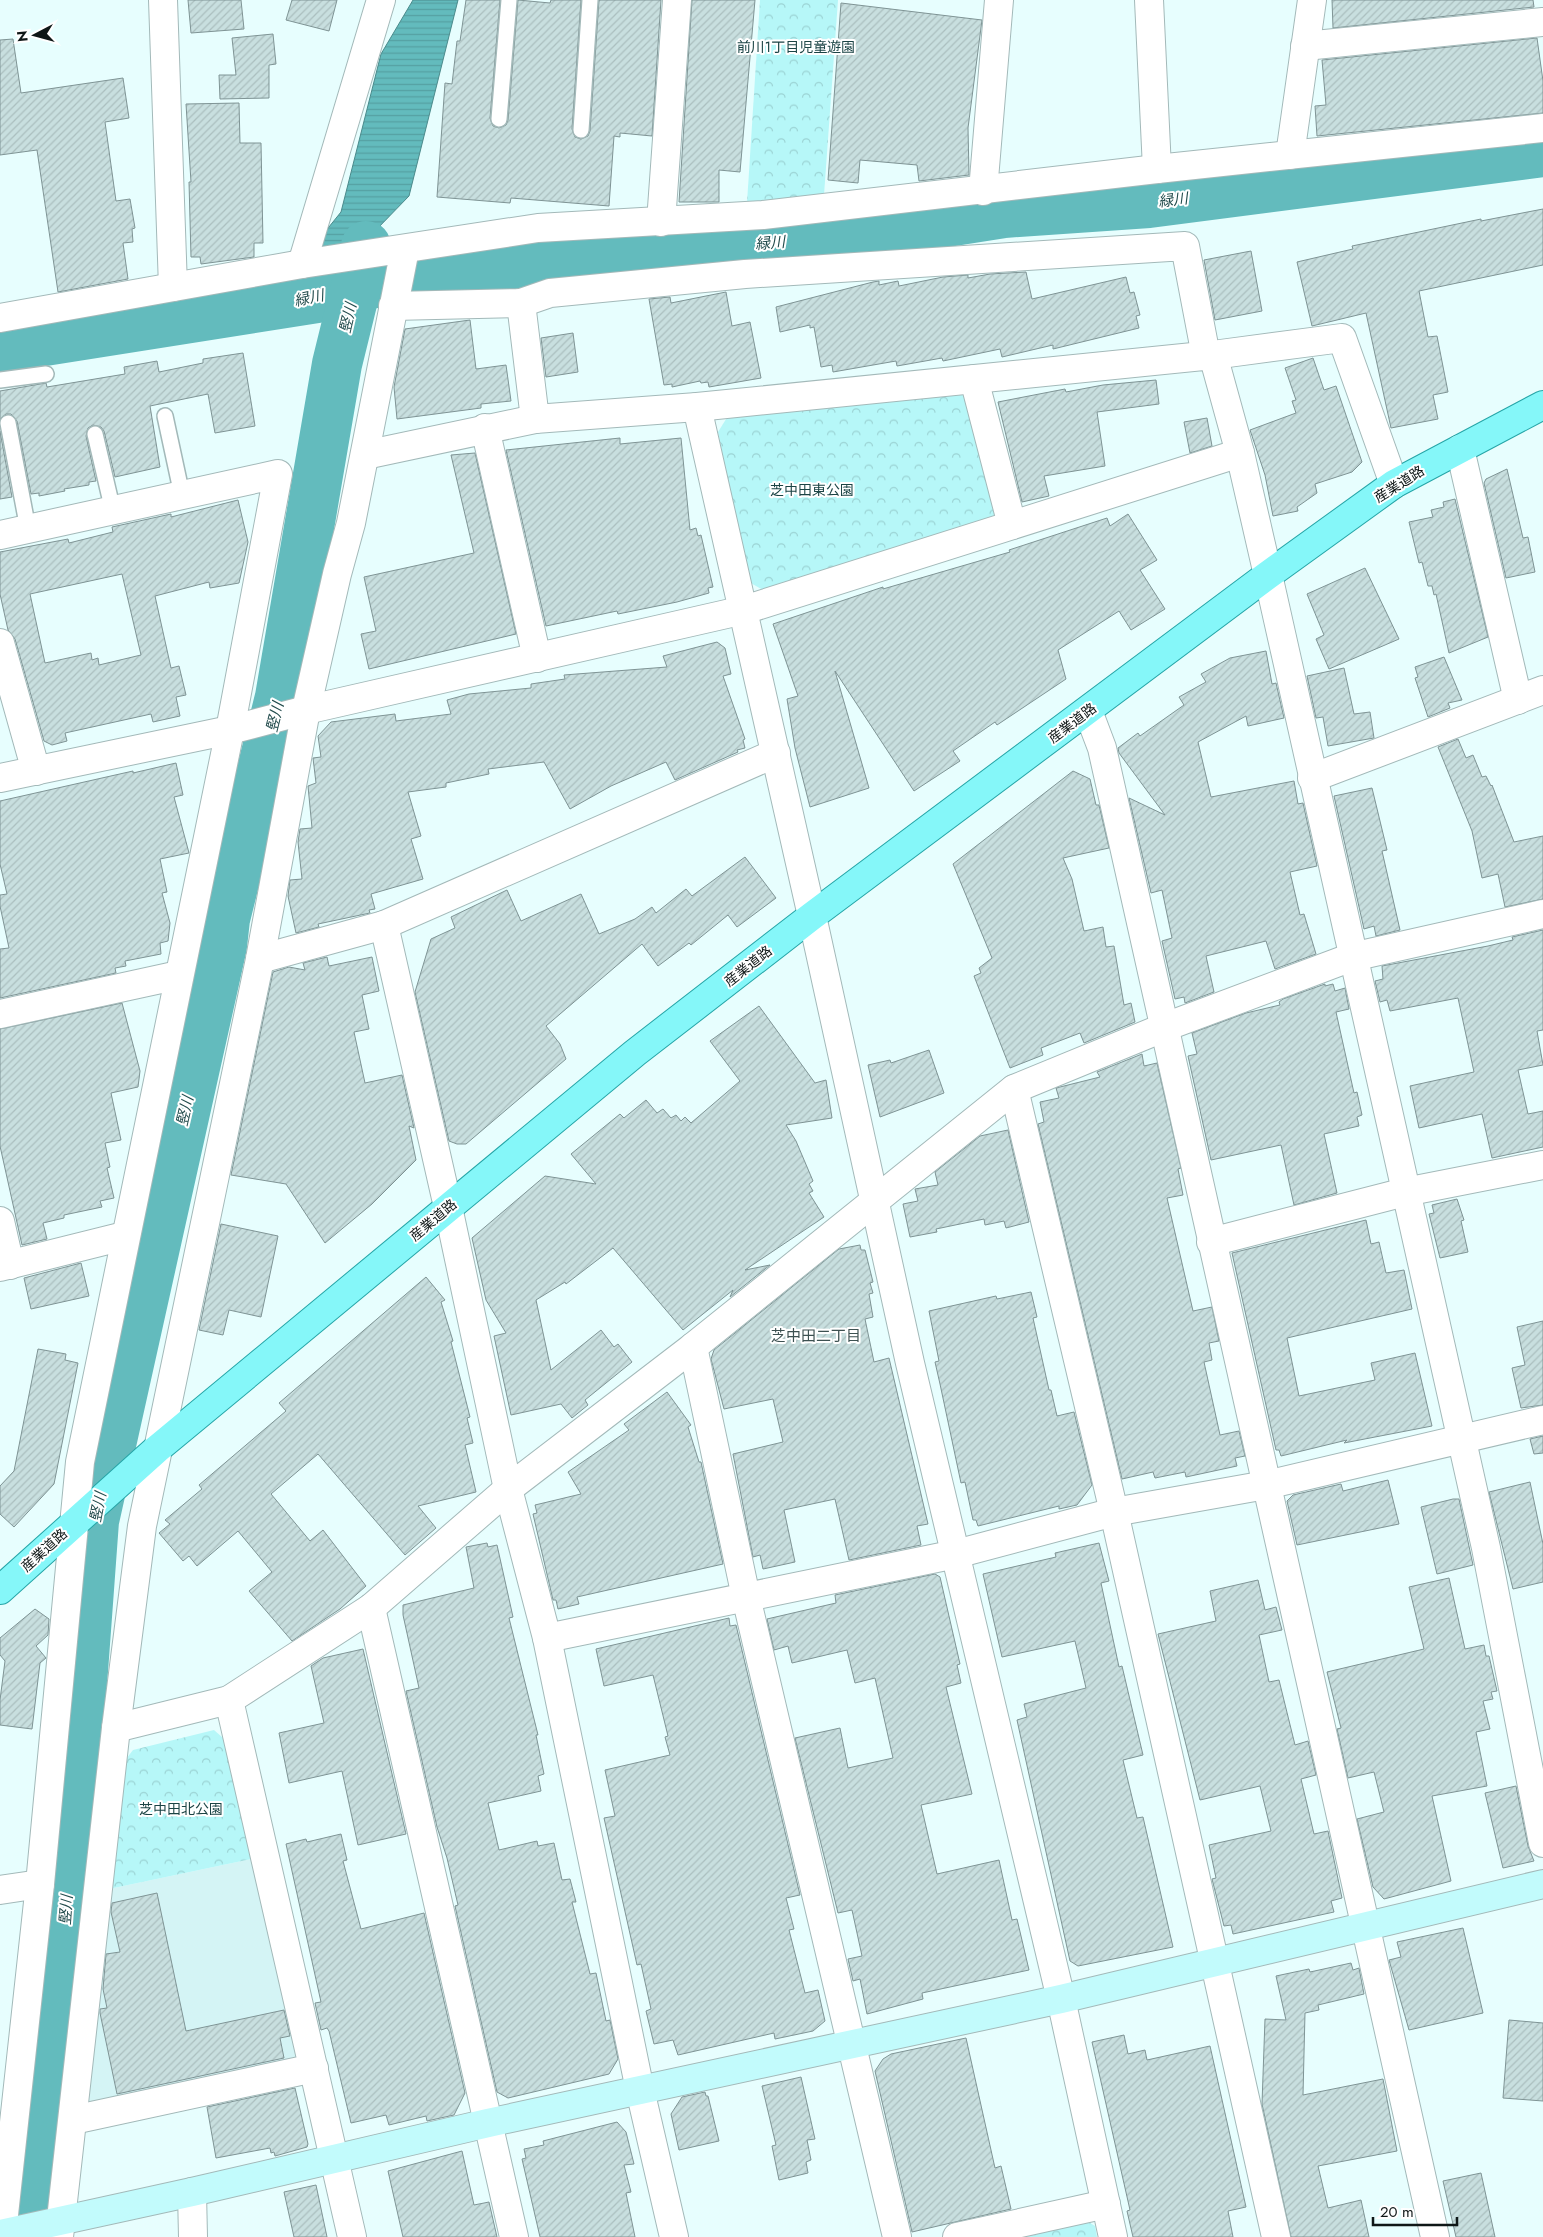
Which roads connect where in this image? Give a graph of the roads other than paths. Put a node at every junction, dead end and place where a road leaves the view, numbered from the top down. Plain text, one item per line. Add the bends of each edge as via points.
1 (163, 0) edge
2 (381, 0) edge
3 (509, 0) edge
4 (590, 0) edge
5 (677, 0) edge
6 (999, 0) edge
7 (1149, 0) edge
8 (1312, 0) edge
9 (1543, 22) edge
10 (1305, 46) junction
11 (499, 120) dead end
12 (1543, 128) edge
13 (581, 130) dead end
14 (1290, 155) junction
15 (1157, 169) junction
16 (984, 191) junction
17 (661, 222) junction
18 (400, 249) junction
19 (302, 264) junction
20 (173, 286) junction
21 (395, 298) junction
22 (521, 303) junction
23 (0, 318) edge
24 (1210, 356) junction
25 (46, 374) dead end
26 (974, 379) junction
27 (0, 380) edge
28 (1543, 405) edge
29 (697, 406) junction
30 (165, 416) dead end
31 (535, 419) junction
32 (8, 423) dead end
33 (485, 428) junction
34 (95, 434) dead end
35 (1460, 449) junction
36 (1240, 453) junction
37 (365, 455) junction
38 (1394, 484) junction
39 (182, 495) junction
40 (112, 511) junction
41 (1012, 525) junction
42 (28, 529) junction
43 (0, 535) edge
44 (1268, 575) junction
45 (744, 610) junction
46 (0, 643) edge
47 (537, 658) junction
48 (1531, 695) edge
49 (306, 710) junction
50 (1088, 711) junction
51 (230, 730) junction
52 (776, 754) junction
53 (36, 771) junction
54 (0, 778) edge
55 (1312, 778) junction
56 (1543, 914) edge
57 (812, 916) junction
58 (384, 925) junction
59 (1352, 957) junction
60 (260, 959) junction
61 (179, 975) junction
62 (0, 1014) edge
63 (1165, 1027) junction
64 (1014, 1089) junction
65 (1543, 1165) edge
66 (1405, 1192) junction
67 (874, 1203) junction
68 (448, 1207) junction
69 (0, 1221) edge
70 (124, 1236) junction
71 (1211, 1242) junction
72 (5, 1266) edge
73 (693, 1347) junction
74 (1543, 1420) edge
75 (1461, 1438) junction
76 (157, 1448) junction
77 (1266, 1485) junction
78 (508, 1488) junction
79 (1114, 1512) junction
80 (74, 1524) junction
81 (956, 1554) junction
82 (0, 1590) edge
83 (746, 1597) junction
84 (371, 1608) junction
85 (548, 1638) junction
86 (229, 1700) junction
87 (116, 1728) junction
88 (1543, 1843) edge
89 (40, 1884) junction
90 (1543, 1884) edge
91 (0, 1890) edge
92 (1365, 1925) junction
93 (1213, 1962) junction
94 (1061, 1999) junction
95 (853, 2044) junction
96 (314, 2068) junction
97 (640, 2090) junction
98 (73, 2120) junction
99 (488, 2123) junction
100 (334, 2160) junction
101 (192, 2192) junction
102 (1106, 2204) junction
103 (56, 2227) edge
104 (4, 2233) edge
105 (193, 2237) edge
106 (352, 2237) edge
107 (514, 2237) edge
108 (674, 2237) edge
109 (897, 2237) edge
110 (958, 2237) edge
111 (1113, 2237) edge
112 (1276, 2237) edge
113 (1435, 2237) edge

1 - 20 street
2 - 19 street
3 - 11 lane
4 - 13 lane
5 - 17 street
6 - 16 street
7 - 15 street
8 - 10 street
9 - 10 street
10 - 14 street
12 - 14 street
14 - 15 street
15 - 16 street
16 - 17 street via 763,215
17 - 18 street via 538,228
18 - 19 street
18 - 21 street
19 - 20 street
20 - 23 street
21 - 22 street
21 - 37 street
22 - 24 street via 550,293 745,274 1185,246
22 - 31 street
24 - 26 street
24 - 36 street
24 - 38 street via 1342,338
25 - 27 lane
26 - 29 street
26 - 41 street
28 - 35 main road, 産業道路
29 - 31 street
29 - 45 street
30 - 39 lane
31 - 33 street
32 - 42 lane
33 - 37 street
33 - 47 street
34 - 40 lane
35 - 38 main road, 産業道路
35 - 48 street
36 - 41 street
36 - 44 street
37 - 49 street
38 - 44 main road, 産業道路
39 - 40 street
39 - 51 street via 278,474
40 - 42 street
41 - 45 street
42 - 43 street
44 - 50 main road, 産業道路
44 - 55 street
45 - 47 street
45 - 52 street
46 - 53 street
47 - 49 street
48 - 55 street
49 - 51 street
49 - 60 street
50 - 57 main road, 産業道路
50 - 63 street via 1102,748
51 - 53 street
51 - 61 street
52 - 57 street
52 - 58 street
53 - 54 street
55 - 59 street
56 - 59 street
57 - 67 street
57 - 68 main road, 産業道路 via 635,1053
58 - 60 street
58 - 68 street
59 - 63 street
59 - 66 street
60 - 76 street
61 - 62 street
61 - 70 street
63 - 64 street
63 - 71 street
64 - 67 street
64 - 79 street
65 - 66 street
66 - 71 street
66 - 75 street
67 - 73 street
67 - 81 street
68 - 76 main road, 産業道路
68 - 78 street
69 - 72 street
70 - 72 street
70 - 80 street via 80,1462
71 - 77 street
73 - 78 street
73 - 83 street
74 - 75 street
75 - 77 street
75 - 88 street via 1486,1548
76 - 80 main road, 産業道路
76 - 87 street via 142,1526
77 - 79 street
77 - 92 street
78 - 84 street
78 - 85 street
79 - 81 street
79 - 93 street
80 - 82 main road, 産業道路
80 - 89 street
81 - 83 street
81 - 94 street
83 - 85 street
83 - 95 street
84 - 86 street
84 - 99 street
85 - 97 street
86 - 87 street
86 - 96 street
87 - 98 street
89 - 91 street
89 - 104 street
90 - 92 street
92 - 93 street
92 - 113 street
93 - 94 street
93 - 112 street
94 - 95 street
94 - 102 street
95 - 97 street
95 - 109 street
96 - 98 street
96 - 100 street
97 - 99 street
97 - 108 street
98 - 103 street
99 - 100 street
99 - 107 street
100 - 101 street
100 - 106 street
101 - 103 street
101 - 105 street
102 - 110 street
102 - 111 street
103 - 104 street

